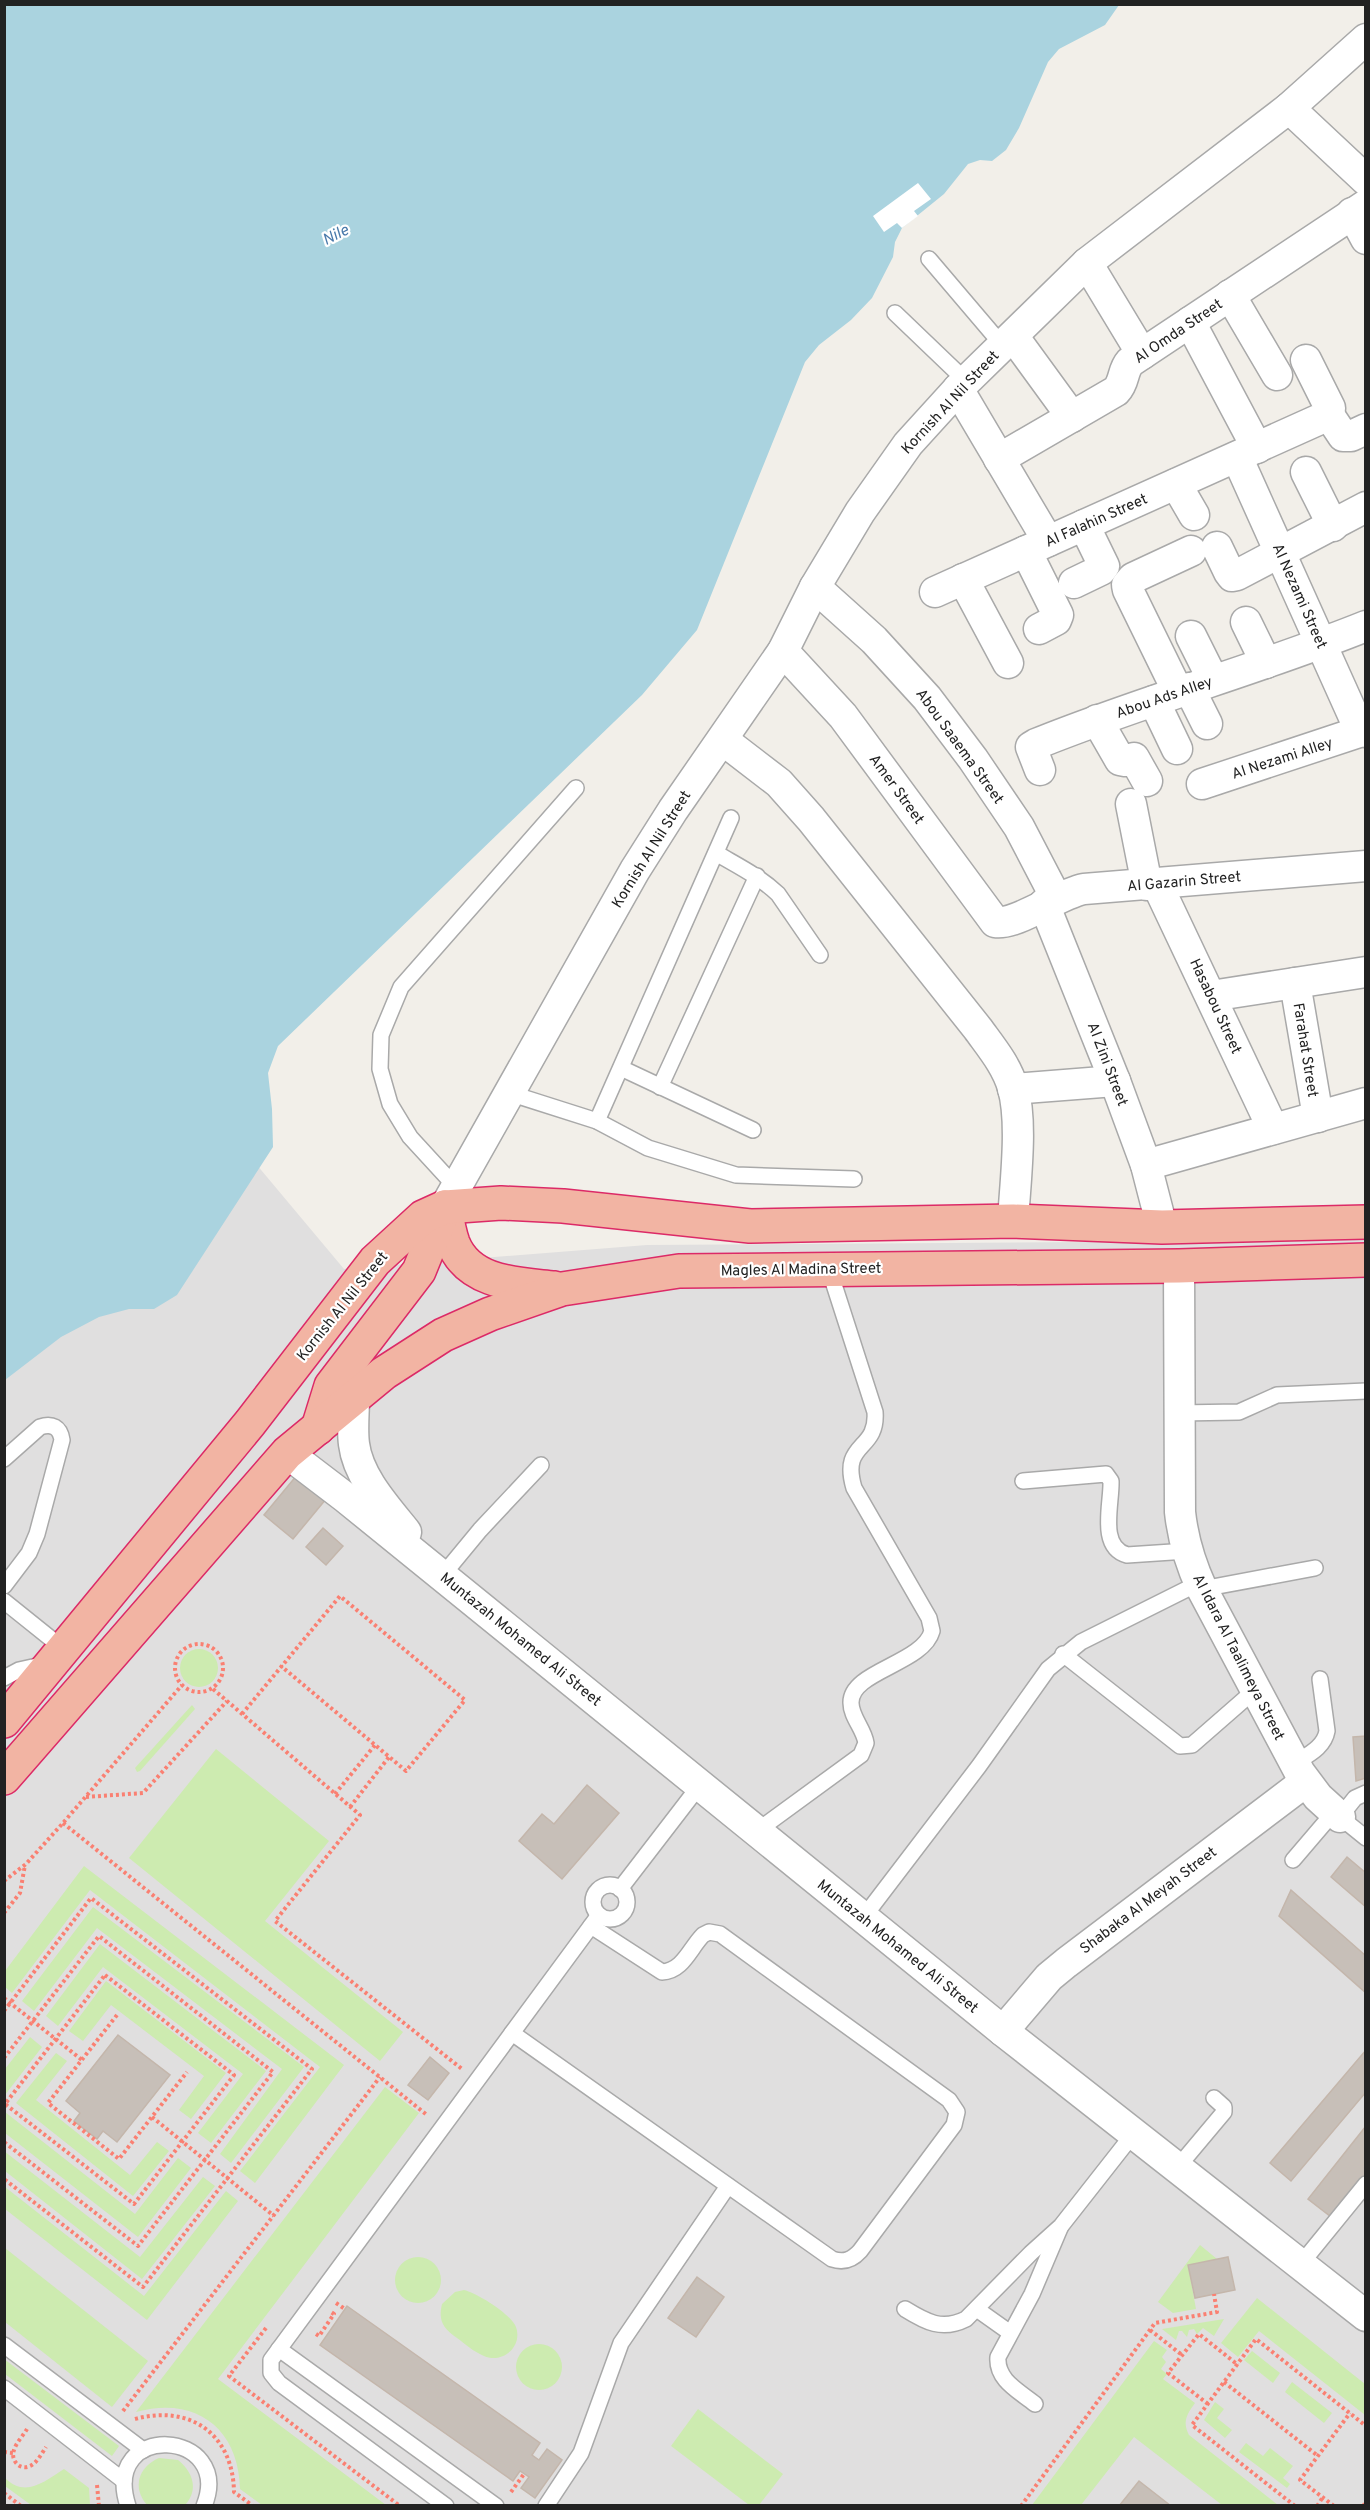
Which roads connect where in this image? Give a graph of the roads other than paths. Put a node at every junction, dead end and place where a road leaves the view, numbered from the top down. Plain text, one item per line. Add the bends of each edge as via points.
1 (1365, 39) edge
2 (1289, 108) junction
3 (1365, 180) edge
4 (1361, 219) edge
5 (929, 259) dead end
6 (1087, 262) junction
7 (1230, 295) junction
8 (895, 313) dead end
9 (1190, 322) junction
10 (1008, 341) junction
11 (1142, 354) junction
12 (1306, 360) dead end
13 (1277, 375) dead end
14 (962, 385) junction
15 (1329, 415) junction
16 (1071, 417) junction
17 (1365, 429) edge
18 (1247, 452) junction
19 (999, 459) junction
20 (1306, 472) dead end
21 (1176, 484) junction
22 (1365, 507) edge
23 (1194, 515) dead end
24 (1084, 525) junction
25 (1333, 526) junction
26 (1037, 546) junction
27 (1281, 553) junction
28 (963, 579) junction
29 (1074, 583) dead end
30 (815, 587) junction
31 (935, 592) dead end
32 (1246, 622) dead end
33 (1365, 626) edge
34 (1039, 629) dead end
35 (1191, 636) dead end
36 (1322, 644) junction
37 (783, 651) junction
38 (1008, 663) dead end
39 (1266, 663) junction
40 (1183, 690) junction
41 (1361, 718) edge
42 (1097, 720) junction
43 (1207, 724) dead end
44 (723, 740) junction
45 (1177, 749) dead end
46 (1054, 754) dead end
47 (1202, 784) dead end
48 (576, 788) dead end
49 (732, 818) dead end
50 (716, 853) junction
51 (1365, 866) edge
52 (757, 876) junction
53 (1152, 885) junction
54 (1050, 901) junction
55 (1009, 922) joint
56 (820, 955) dead end
57 (1365, 972) edge
58 (1295, 983) junction
59 (1212, 996) junction
60 (621, 1068) junction
61 (1115, 1081) junction
62 (660, 1087) junction
63 (1013, 1089) junction
64 (509, 1093) junction
65 (1365, 1103) edge
66 (1318, 1117) junction
67 (597, 1121) junction
68 (1273, 1129) junction
69 (753, 1130) dead end
70 (1146, 1165) junction
71 (854, 1179) dead end
72 (450, 1196) junction
73 (1013, 1221) junction
74 (1365, 1222) edge
75 (1162, 1227) junction
76 (1365, 1260) edge
77 (1179, 1266) junction
78 (829, 1269) junction
79 (562, 1289) junction
80 (1365, 1391) edge
81 (354, 1397) junction
82 (1179, 1413) junction
83 (318, 1428) junction
84 (287, 1453) junction
85 (4, 1459) edge
86 (541, 1465) dead end
87 (361, 1467) junction
88 (1023, 1481) dead end
89 (346, 1498) junction
90 (1187, 1551) junction
91 (1315, 1568) dead end
92 (438, 1573) junction
93 (4, 1586) edge
94 (1200, 1586) junction
95 (4, 1601) edge
96 (1063, 1654) junction
97 (60, 1656) junction
98 (4, 1678) edge
99 (1320, 1679) dead end
100 (1255, 1690) junction
101 (4, 1721) edge
102 (1300, 1773) junction
103 (4, 1778) edge
104 (700, 1785) junction
105 (1365, 1793) edge
106 (1337, 1814) junction
107 (757, 1832) junction
108 (1365, 1838) edge
109 (1293, 1860) dead end
110 (621, 1888) junction
111 (863, 1918) junction
112 (595, 1920) junction
113 (1003, 2031) junction
114 (512, 2033) junction
115 (1214, 2098) dead end
116 (1134, 2133) junction
117 (1177, 2168) junction
118 (1365, 2184) edge
119 (728, 2186) junction
120 (1061, 2226) junction
121 (1300, 2265) junction
122 (905, 2309) dead end
123 (978, 2310) junction
124 (1365, 2316) edge
125 (1009, 2332) junction
126 (4, 2345) edge
127 (279, 2349) junction
128 (4, 2388) edge
129 (1035, 2404) dead end
130 (403, 2438) junction
131 (143, 2450) junction
132 (430, 2457) junction
133 (387, 2461) junction
134 (124, 2481) junction
135 (414, 2481) junction
136 (206, 2500) edge
137 (502, 2501) edge
138 (128, 2505) edge
139 (222, 2505) edge
140 (446, 2505) edge
141 (546, 2505) edge

1 - 2 street, Kornish Al Nil Street
2 - 3 street
2 - 6 street, Kornish Al Nil Street
4 - 7 street, Al Omda Street
5 - 10 lane
6 - 10 street, Kornish Al Nil Street
6 - 11 street
7 - 9 street, Al Omda Street
7 - 13 street
8 - 14 lane
9 - 11 street, Al Omda Street
9 - 18 street, Al Nezami Street
10 - 14 street, Kornish Al Nil Street
10 - 16 street
11 - 16 street, Al Omda Street via 1124,369 1122,385 1116,391
12 - 15 street via 1330,408
14 - 19 street
14 - 30 street, Kornish Al Nil Street via 908,444 860,512
15 - 17 street via 1343,436
15 - 18 street, Al Falahin Street
16 - 19 street, Al Omda Street
18 - 21 street, Al Falahin Street
18 - 27 street, Al Nezami Street
19 - 26 street
20 - 25 street
21 - 23 street
21 - 24 street, Al Falahin Street
22 - 25 street
24 - 26 street, Al Falahin Street
24 - 29 street via 1104,566
25 - 27 street
26 - 28 street, Al Falahin Street
26 - 34 street via 1058,615
27 - 36 street, Al Nezami Street
27 - 40 street via 1232,576 1204,549 1133,578 1127,585
28 - 31 street, Al Falahin Street
28 - 38 street
30 - 37 street, Kornish Al Nil Street
30 - 54 street, Abou Saaema Street via 874,640 927,698 973,759 1019,827
32 - 39 street
33 - 36 street, Abou Ads Alley
35 - 40 street
36 - 39 street, Abou Ads Alley
36 - 41 street, Al Nezami Street
37 - 44 street, Kornish Al Nil Street
37 - 55 street, Amer Street via 843,716 990,917 995,922
39 - 40 street, Abou Ads Alley
40 - 42 street, Abou Ads Alley
40 - 43 street
40 - 45 street
41 - 47 street, Al Nezami Alley
42 - 46 street, Abou Ads Alley
42 - 53 street, Hasabou Street via 1120,760 1134,758
44 - 63 street via 779,783 811,819 978,1029 1000,1060
44 - 64 street, Kornish Al Nil Street via 635,870
48 - 72 lane via 401,987 381,1035 380,1069 390,1104
49 - 50 lane
50 - 52 lane
50 - 60 lane
51 - 53 street, Al Gazarin Street
52 - 56 lane via 777,894
52 - 62 lane
53 - 54 street, Al Gazarin Street via 1070,891
53 - 59 street, Hasabou Street
54 - 55 street, Al Gazarin Street
54 - 61 street, Al Zini Street
57 - 58 street
58 - 59 street
58 - 66 street, Farahat Street
59 - 68 street, Hasabou Street
60 - 62 lane
60 - 67 lane
61 - 63 street
61 - 70 street, Al Zini Street
62 - 69 lane
63 - 73 street via 1018,1134
64 - 67 lane
64 - 72 street, Kornish Al Nil Street
65 - 66 street
66 - 68 street
67 - 71 lane via 648,1148 736,1175
68 - 70 street
70 - 75 street, Al Zini Street
72 - 73 highway via 750,1226
72 - 79 highway via 454,1245 469,1265 497,1281
72 - 83 highway via 419,1271 330,1386
72 - 97 highway, Kornish Al Nil Street via 375,1260 250,1423
73 - 75 highway
74 - 75 highway
76 - 77 highway, Magles Al Madina Street
77 - 78 highway, Magles Al Madina Street
77 - 82 street, Al Idara Al Taalimeya Street
78 - 79 highway, Magles Al Madina Street via 678,1271
78 - 107 lane via 875,1412 870,1437 850,1461 851,1478 929,1618 932,1631 922,1647 862,1683 852,1694 851,1707 866,1743 861,1755
79 - 81 highway, Magles Al Madina Street via 443,1335
80 - 82 lane via 1277,1395 1239,1412
81 - 83 highway, Magles Al Madina Street
81 - 87 street, Muntazah Mohamed Ali Street via 354,1444
82 - 90 street, Al Idara Al Taalimeya Street via 1180,1512
83 - 84 highway, Magles Al Madina Street
84 - 89 street, Muntazah Mohamed Ali Street
84 - 103 highway
85 - 93 lane via 40,1426 55,1426 61,1432 37,1534 29,1553
86 - 92 lane
87 - 89 street
87 - 92 street, Muntazah Mohamed Ali Street
88 - 90 lane via 1106,1474 1111,1481 1109,1534 1119,1553
89 - 92 street, Muntazah Mohamed Ali Street
90 - 94 street, Al Idara Al Taalimeya Street
91 - 94 lane
92 - 104 street, Muntazah Mohamed Ali Street
94 - 96 lane via 1080,1642
94 - 100 street, Al Idara Al Taalimeya Street
95 - 97 lane
96 - 100 lane via 1180,1746 1192,1745
96 - 111 lane via 1034,1686 979,1766
97 - 98 lane
97 - 101 highway, Kornish Al Nil Street
99 - 102 lane via 1327,1731
100 - 102 street, Al Idara Al Taalimeya Street
102 - 106 street, Al Idara Al Taalimeya Street
102 - 113 street, Shabaka Al Meyah Street via 1065,1963
104 - 107 street, Muntazah Mohamed Ali Street
104 - 110 lane
105 - 106 lane
106 - 108 lane, Al Idara Al Taalimeya Street
106 - 109 lane
107 - 111 street, Muntazah Mohamed Ali Street
110 - 112 lane via 611,1885 597,1892
110 - 112 lane via 627,1900 623,1912 612,1919
111 - 113 street, Muntazah Mohamed Ali Street
112 - 114 lane
112 - 119 lane via 662,1972 679,1967 703,1935 720,1934 949,2100 957,2112 954,2125 860,2251 848,2261 832,2259
113 - 116 street, Muntazah Mohamed Ali Street
114 - 119 lane
114 - 127 lane
115 - 117 lane via 1224,2112
116 - 117 street, Muntazah Mohamed Ali Street
116 - 120 lane
117 - 121 street, Muntazah Mohamed Ali Street
118 - 121 lane
119 - 141 lane via 627,2332 581,2453
120 - 123 lane
120 - 125 lane via 1032,2294
121 - 124 street, Muntazah Mohamed Ali Street
122 - 123 lane via 926,2322 946,2326
123 - 125 lane
125 - 129 lane via 998,2357 999,2373
126 - 131 lane
127 - 130 lane
127 - 133 lane via 271,2360 274,2378
128 - 134 lane
130 - 132 lane
130 - 133 lane
131 - 134 lane via 130,2463
131 - 136 lane via 167,2443 191,2451 206,2470
132 - 135 lane
132 - 137 lane
133 - 135 lane
134 - 138 lane
135 - 140 lane
136 - 139 lane

